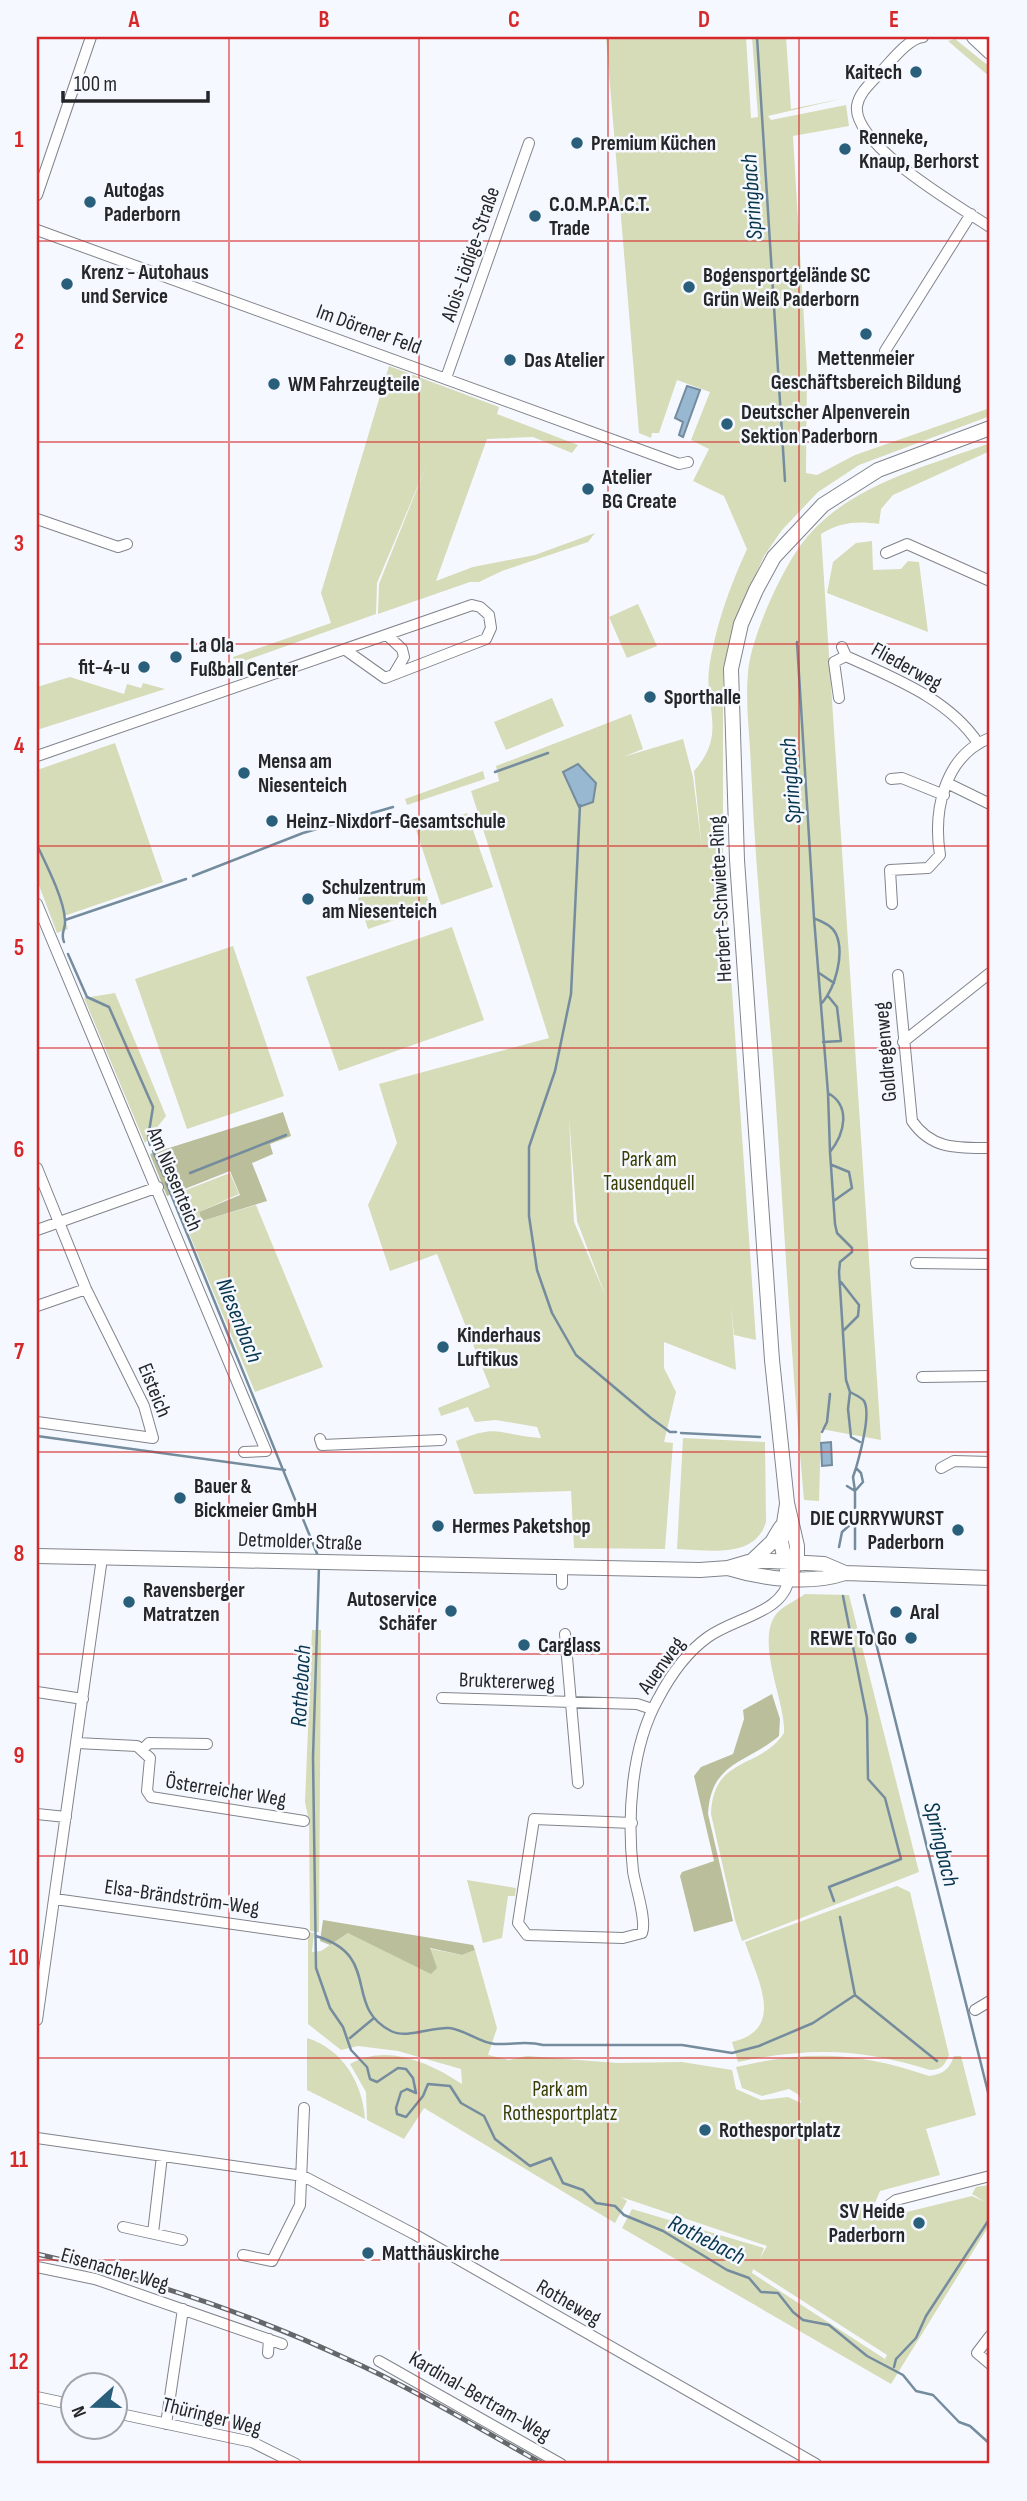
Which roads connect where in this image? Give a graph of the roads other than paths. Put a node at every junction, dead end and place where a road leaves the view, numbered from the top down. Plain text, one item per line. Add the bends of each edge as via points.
1 (91, 37) edge
2 (919, 37) edge
3 (974, 37) edge
4 (990, 52) edge
5 (529, 143) dead end
6 (37, 195) edge
7 (971, 214) junction
8 (990, 227) edge
9 (37, 230) edge
10 (887, 360) dead end
11 (446, 378) junction
12 (990, 428) edge
13 (688, 462) dead end
14 (37, 519) edge
15 (127, 544) dead end
16 (887, 553) dead end
17 (990, 581) edge
18 (388, 636) junction
19 (347, 651) junction
20 (392, 676) junction
21 (839, 698) dead end
22 (990, 738) edge
23 (978, 743) junction
24 (37, 756) edge
25 (891, 779) dead end
26 (947, 783) junction
27 (944, 795) junction
28 (990, 804) edge
29 (37, 904) edge
30 (892, 904) dead end
31 (990, 973) edge
32 (898, 975) dead end
33 (903, 1042) junction
34 (990, 1148) edge
35 (37, 1168) edge
36 (158, 1187) junction
37 (58, 1223) junction
38 (37, 1230) edge
39 (916, 1263) dead end
40 (990, 1264) edge
41 (86, 1289) junction
42 (37, 1306) edge
43 (990, 1376) edge
44 (922, 1377) dead end
45 (37, 1422) edge
46 (320, 1439) dead end
47 (441, 1440) dead end
48 (244, 1452) dead end
49 (990, 1462) edge
50 (941, 1468) dead end
51 (787, 1503) junction
52 (781, 1526) junction
53 (37, 1556) edge
54 (102, 1558) junction
55 (752, 1561) junction
56 (791, 1561) junction
57 (562, 1567) junction
58 (728, 1569) junction
59 (845, 1573) junction
60 (789, 1578) junction
61 (990, 1578) edge
62 (562, 1584) dead end
63 (565, 1634) dead end
64 (37, 1692) edge
65 (442, 1698) dead end
66 (83, 1699) junction
67 (572, 1703) junction
68 (652, 1709) junction
69 (77, 1743) junction
70 (207, 1744) dead end
71 (143, 1749) junction
72 (578, 1783) dead end
73 (37, 1814) edge
74 (66, 1817) junction
75 (304, 1821) dead end
76 (632, 1823) junction
77 (55, 1899) junction
78 (304, 1934) dead end
79 (990, 2001) edge
80 (975, 2010) dead end
81 (37, 2020) edge
82 (304, 2108) dead end
83 (37, 2138) edge
84 (162, 2156) junction
85 (303, 2176) junction
86 (990, 2176) edge
87 (886, 2208) dead end
88 (123, 2227) dead end
89 (153, 2233) junction
90 (182, 2241) dead end
91 (243, 2255) dead end
92 (37, 2267) edge
93 (183, 2309) junction
94 (990, 2336) edge
95 (269, 2339) junction
96 (282, 2344) dead end
97 (268, 2353) dead end
98 (379, 2361) dead end
99 (990, 2364) edge
100 (37, 2397) edge
101 (60, 2402) edge
102 (130, 2416) edge
103 (166, 2424) junction
104 (296, 2464) edge
105 (561, 2464) edge
106 (816, 2464) edge

1 - 6 street
2 - 7 street via 862,93 858,114 883,150
3 - 4 main road
5 - 11 street, Alois-Lödige-Straße
7 - 8 street
7 - 10 street via 885,351
9 - 11 street, Im Dörener Feld
11 - 13 street, Im Dörener Feld via 679,464
12 - 51 main road, Herbert-Schwiete-Ring via 878,470 823,505 774,557 755,590 741,624 731,669 737,860 772,1360
14 - 15 street via 118,547
16 - 17 street via 907,544
18 - 19 street
18 - 20 street via 404,657
18 - 20 street via 472,605 489,615 491,628 486,639
19 - 20 street via 385,678
19 - 24 street
21 - 23 street, Fliederweg via 834,662 844,651 919,690
22 - 23 street
23 - 26 street via 960,757
25 - 27 street
26 - 27 street
26 - 28 street
27 - 30 street via 936,828 940,855 928,868 890,865
29 - 36 street, Am Niesenteich
31 - 33 street
32 - 33 street, Goldregenweg
33 - 34 street, Goldregenweg via 912,1121 920,1133 943,1146
35 - 37 street, Eisteich
36 - 37 street
36 - 48 street, Am Niesenteich via 266,1451
37 - 38 street
37 - 41 street, Eisteich
39 - 40 street
41 - 42 street
41 - 45 street, Eisteich via 144,1406 153,1438
43 - 44 street
46 - 47 street via 322,1445
49 - 50 street via 954,1461
51 - 52 main road, Herbert-Schwiete-Ring
51 - 56 main road, Herbert-Schwiete-Ring via 794,1523
52 - 55 main road
52 - 56 main road, Herbert-Schwiete-Ring
53 - 54 main road, Detmolder Straße
54 - 57 main road, Detmolder Straße
54 - 66 street
55 - 56 main road, Detmolder Straße
55 - 58 main road, Detmolder Straße
56 - 59 main road, Detmolder Straße via 824,1564
56 - 60 main road, Herbert-Schwiete-Ring
57 - 58 main road, Detmolder Straße
57 - 62 street
58 - 60 main road, Detmolder Straße via 751,1576
59 - 60 main road, Detmolder Straße via 826,1580
59 - 61 main road, Detmolder Straße
60 - 68 street, Auenweg via 779,1602 740,1618 695,1648
63 - 67 street, Bruktererweg
64 - 66 street
65 - 67 street, Bruktererweg
66 - 69 street
67 - 68 street, Bruktererweg via 637,1704
67 - 72 street, Bruktererweg
68 - 76 street, Auenweg via 637,1765
69 - 71 street, Österreicher Weg
69 - 74 street
70 - 71 street, Österreicher Weg via 149,1743
71 - 75 street, Österreicher Weg via 150,1758 147,1791 151,1797
73 - 74 street
74 - 77 street
76 - 76 street, Auenweg via 534,1819 520,1929 527,1935 612,1938 642,1933
77 - 78 street, Elsa-Brändström-Weg
77 - 81 street
79 - 80 street
82 - 85 street
83 - 84 street, Rotheweg
84 - 85 street, Rotheweg
84 - 89 street
85 - 91 street via 300,2205 272,2261
85 - 106 street, Rotheweg via 414,2234
86 - 87 street via 896,2200
88 - 89 street
89 - 90 street
92 - 93 street, Eisenacher Weg via 95,2279
93 - 95 street, Eisenacher Weg
93 - 103 street, Eisenacher Weg
94 - 99 street via 977,2353
95 - 96 street, Eisenacher Weg
95 - 97 street
98 - 105 street, Kardinal-Bertram-Weg
100 - 101 street
102 - 103 street, Thüringer Weg
103 - 104 street, Thüringer Weg via 252,2442

